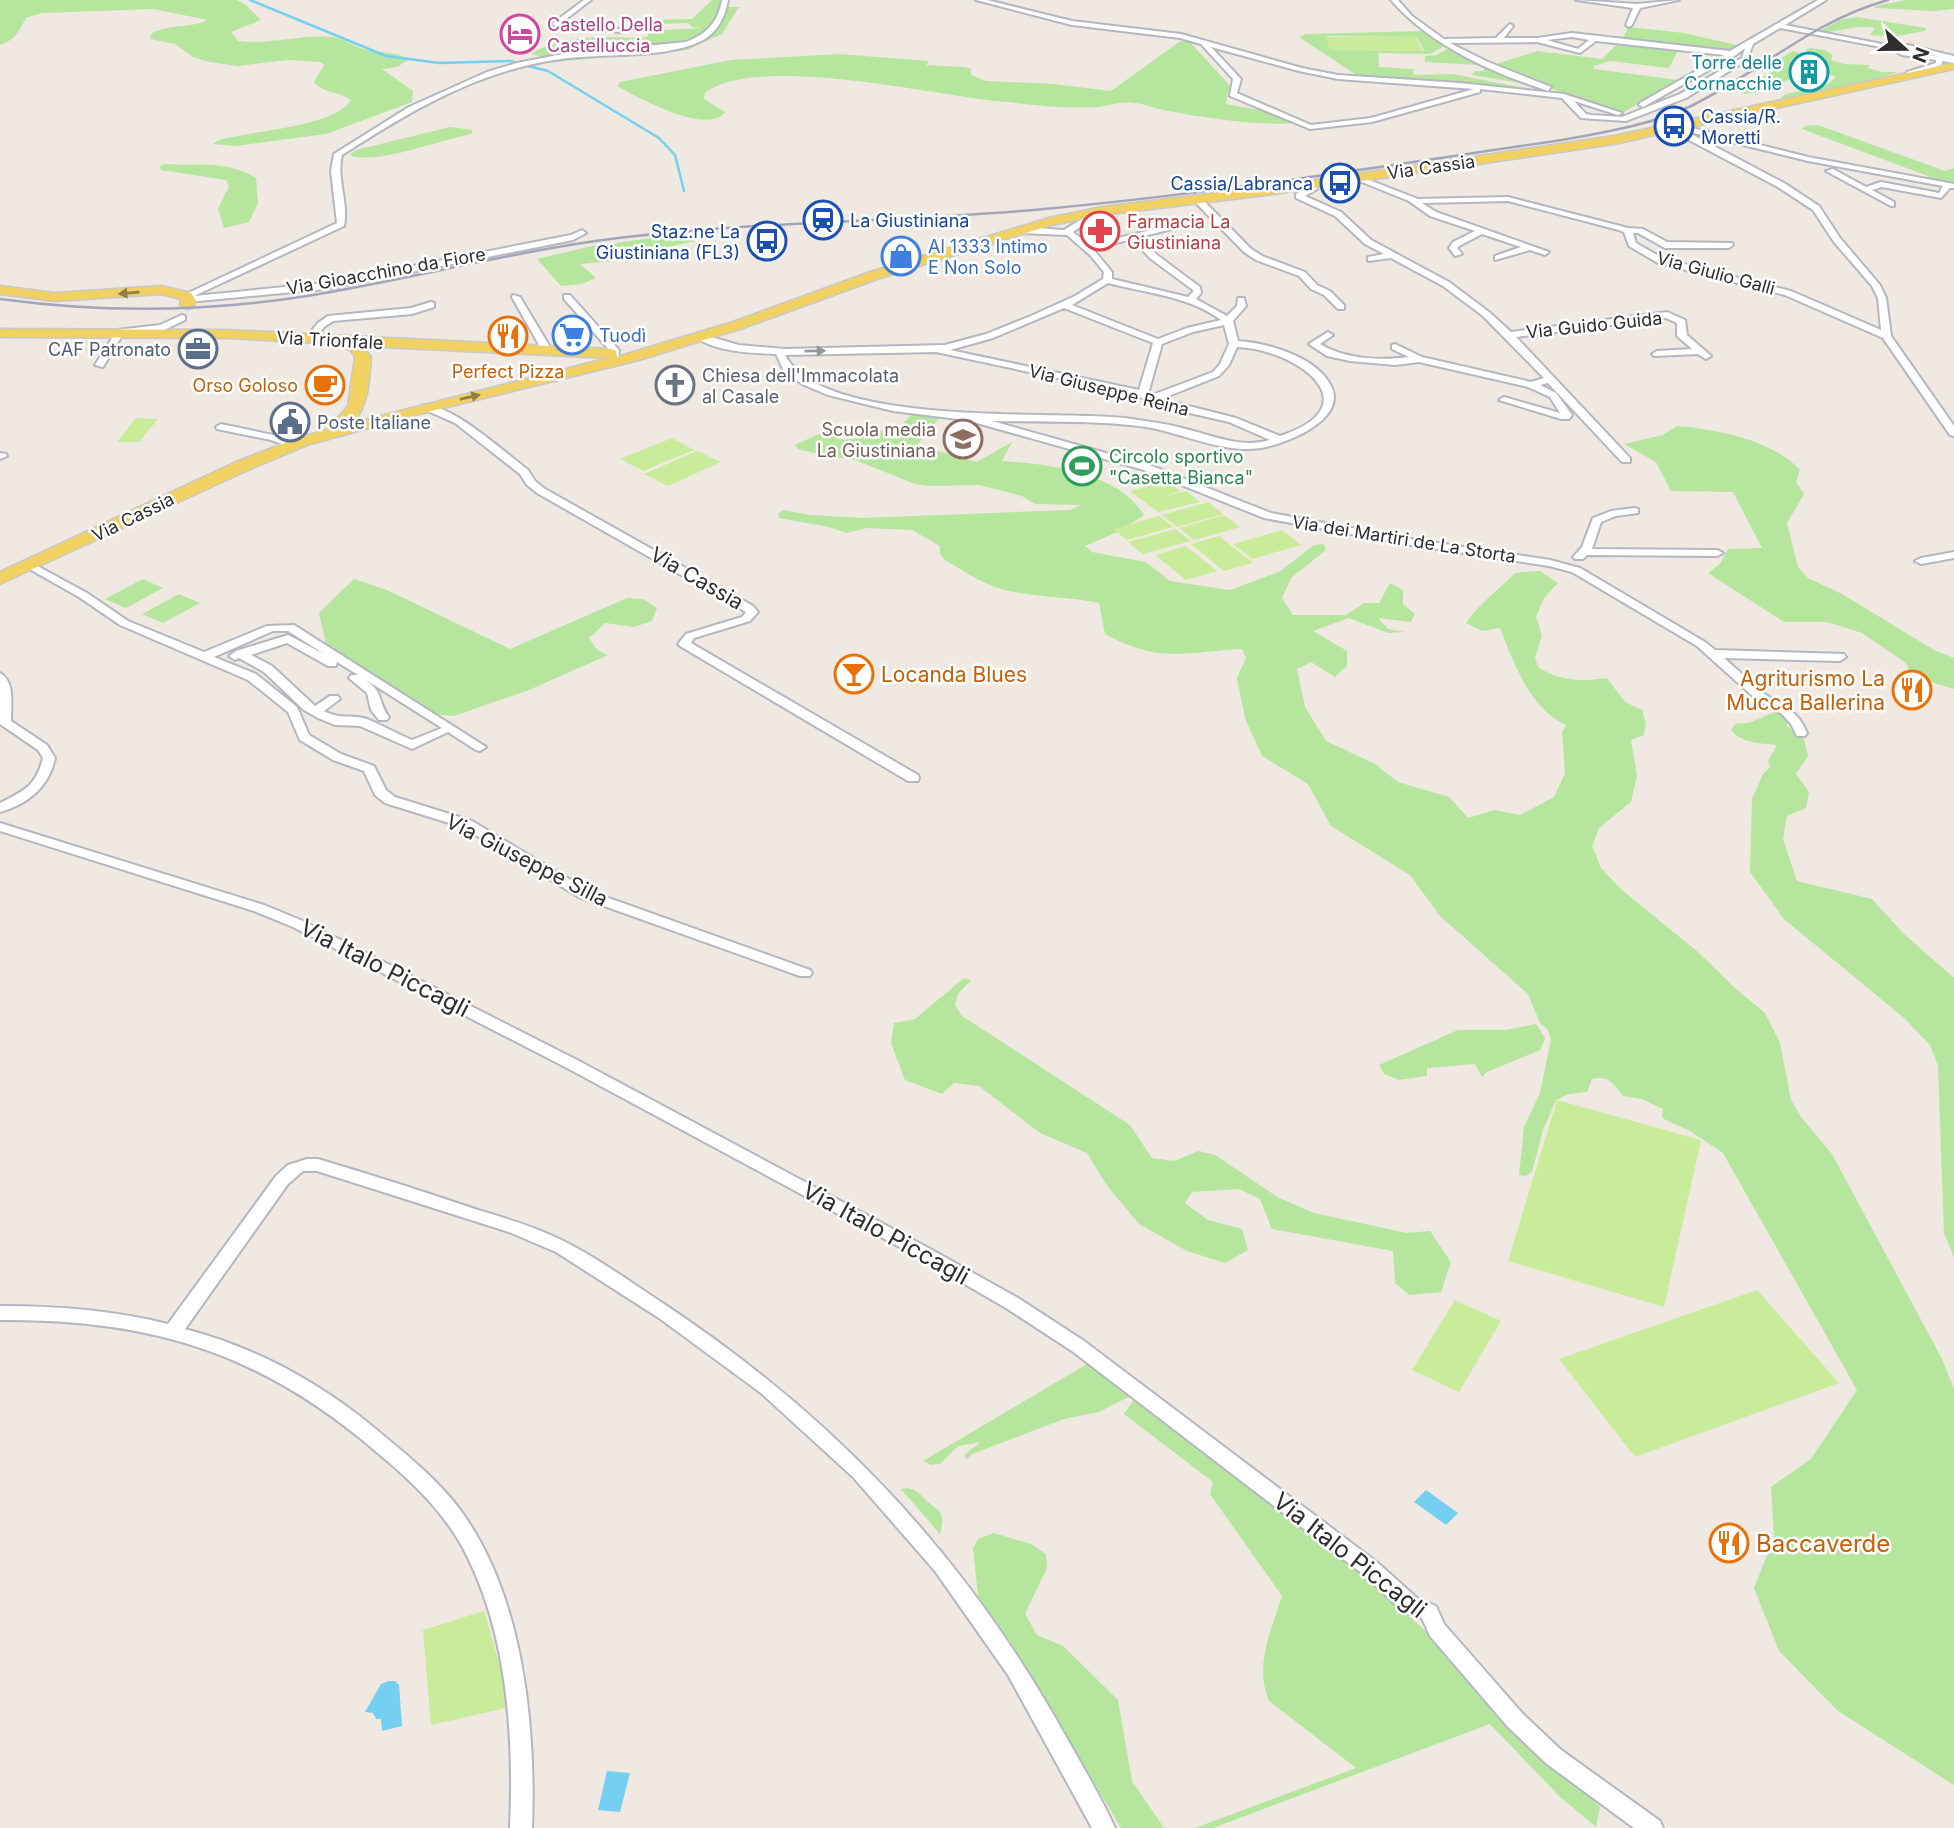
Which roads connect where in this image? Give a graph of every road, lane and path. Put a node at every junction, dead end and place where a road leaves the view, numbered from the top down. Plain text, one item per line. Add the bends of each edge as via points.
1 (589, 0) edge
2 (725, 0) edge
3 (978, 0) edge
4 (1394, 0) edge
5 (1579, 0) edge
6 (1676, 0) edge
7 (1823, 0) edge
8 (1637, 6) junction
9 (1629, 25) dead end
10 (1510, 26) dead end
11 (1780, 26) junction
12 (619, 31) dead end
13 (1537, 40) junction
14 (1594, 40) junction
15 (1202, 41) junction
16 (1441, 41) junction
17 (1497, 42) junction
18 (1749, 44) junction
19 (1895, 48) junction
20 (1916, 49) junction
21 (1732, 54) junction
22 (1906, 54) junction
23 (1746, 57) junction
24 (1928, 57) junction
25 (1954, 60) edge
26 (1714, 64) junction
27 (1732, 67) junction
28 (1910, 74) junction
29 (1485, 87) junction
30 (1661, 94) junction
31 (1564, 96) junction
32 (1678, 98) junction
33 (1642, 105) junction
34 (1653, 108) junction
35 (1618, 113) junction
36 (1610, 119) junction
37 (1676, 127) junction
38 (1830, 171) dead end
39 (1356, 178) junction
40 (1311, 184) junction
41 (1951, 185) edge
42 (1866, 190) junction
43 (1198, 200) junction
44 (1412, 200) junction
45 (1891, 204) dead end
46 (1086, 214) junction
47 (1169, 227) dead end
48 (1020, 230) junction
49 (1627, 230) junction
50 (1481, 231) junction
51 (1068, 232) junction
52 (582, 233) dead end
53 (1135, 236) junction
54 (1729, 244) dead end
55 (1529, 247) junction
56 (1088, 248) junction
57 (1545, 252) dead end
58 (1458, 254) dead end
59 (1392, 255) junction
60 (1498, 258) dead end
61 (1371, 259) dead end
62 (909, 265) junction
63 (846, 272) junction
64 (1107, 279) junction
65 (862, 280) junction
66 (0, 289) edge
67 (794, 293) junction
68 (567, 296) dead end
69 (516, 297) dead end
70 (814, 297) junction
71 (1190, 300) junction
72 (1241, 300) dead end
73 (1062, 304) junction
74 (431, 305) dead end
75 (185, 306) junction
76 (1341, 307) dead end
77 (772, 313) junction
78 (1228, 321) junction
79 (120, 332) junction
80 (0, 333) edge
81 (227, 334) junction
82 (1328, 335) dead end
83 (1509, 335) junction
84 (1886, 336) junction
85 (700, 337) junction
86 (310, 338) junction
87 (334, 340) junction
88 (1158, 342) junction
89 (402, 344) junction
90 (1234, 344) junction
91 (1395, 347) dead end
92 (934, 349) junction
93 (548, 352) junction
94 (780, 353) junction
95 (1657, 355) dead end
96 (363, 357) junction
97 (616, 358) junction
98 (1419, 359) junction
99 (100, 365) dead end
100 (1551, 379) junction
101 (1531, 385) junction
102 (1143, 394) junction
103 (1154, 398) junction
104 (1504, 400) dead end
105 (358, 402) junction
106 (426, 407) junction
107 (404, 413) junction
108 (967, 417) junction
109 (221, 427) dead end
110 (1954, 433) edge
111 (324, 434) junction
112 (1280, 440) junction
113 (293, 444) junction
114 (1626, 460) dead end
115 (1634, 511) dead end
116 (1584, 552) junction
117 (1717, 552) dead end
118 (1954, 555) edge
119 (1921, 561) dead end
120 (30, 565) junction
121 (1567, 567) junction
122 (0, 579) edge
123 (240, 654) junction
124 (1713, 654) junction
125 (206, 656) junction
126 (1840, 657) dead end
127 (221, 663) junction
128 (0, 677) edge
129 (334, 699) dead end
130 (315, 711) junction
131 (383, 717) dead end
132 (442, 733) dead end
133 (1801, 733) dead end
134 (480, 747) dead end
135 (913, 778) dead end
136 (0, 808) edge
137 (0, 827) edge
138 (805, 973) dead end
139 (0, 1313) edge
140 (173, 1332) junction
141 (521, 1828) edge
142 (1104, 1828) edge
143 (1652, 1828) edge

1 - 12 street via 555,24
2 - 75 street via 714,30 688,44 545,59 443,91 338,154 334,166 341,224
3 - 15 street via 1072,23
4 - 16 street via 1417,25
5 - 8 street
6 - 8 street
7 - 11 street
8 - 9 street
10 - 17 street
11 - 18 street
11 - 19 street
13 - 14 street via 1564,34
13 - 14 street via 1567,51 1580,51
13 - 17 street
14 - 21 street
15 - 29 street via 1338,77
15 - 29 street via 1237,79 1233,93 1310,127 1386,116
16 - 17 street
16 - 31 street
18 - 21 street
18 - 23 street
19 - 20 street
19 - 22 street
20 - 22 street via 1920,53
20 - 25 street
21 - 23 street
21 - 26 street
22 - 24 street
23 - 27 street
24 - 25 street
24 - 28 street via 1941,63
25 - 28 main road, Via Cassia
26 - 27 street
26 - 30 street
27 - 32 street
28 - 37 main road, Via Cassia
29 - 31 street
30 - 32 street
30 - 33 street
31 - 35 street
31 - 36 street via 1584,116
32 - 34 street
33 - 34 street
33 - 35 street
34 - 36 street
35 - 36 street
37 - 39 main road, Via Cassia
37 - 41 street via 1815,161
37 - 84 street via 1816,208 1876,285
38 - 42 street
39 - 40 main road, Via Cassia
39 - 44 street
40 - 43 main road, Via Cassia
40 - 59 street via 1313,189 1299,196 1338,214 1368,242
41 - 42 street via 1941,196 1881,184
42 - 45 street
43 - 46 main road, Via Cassia
43 - 76 street via 1247,250 1303,274
44 - 49 street via 1510,200
44 - 50 street via 1433,215
46 - 48 main road, Via Cassia
46 - 51 street via 1086,220
47 - 53 street
48 - 51 street
48 - 62 main road, Via Cassia
49 - 54 street via 1640,231 1665,245
49 - 84 street, Via Giulio Galli via 1634,246 1661,261 1792,295
50 - 55 street
50 - 58 street via 1455,244
51 - 56 street
52 - 75 street, Via Gioacchino da Fiore via 326,286
53 - 56 street
53 - 71 street via 1165,267 1194,286 1198,292
55 - 57 street
55 - 60 street
56 - 64 street via 1107,269
59 - 61 street
59 - 83 street via 1446,284
62 - 63 main road, Via Cassia
62 - 65 main road, Via Cassia
63 - 65 main road via 861,275
63 - 67 main road, Via Cassia via 798,287
64 - 71 street
64 - 73 street
65 - 70 main road, Via Cassia
75 -> 66 main road via 161,290 55,297
67 - 70 main road
67 - 77 main road, Via Cassia
68 - 97 street
69 - 93 street
70 - 77 main road, Via Cassia
71 - 78 street
72 - 78 street via 1242,306
73 - 88 street
73 - 92 street via 982,339
74 - 86 street via 412,312 331,318
75 - 79 street via 162,328
75 - 81 main road via 188,325
77 - 85 main road, Via Cassia
78 - 88 street
78 - 90 street
79 - 80 main road, Via Trionfale
79 - 81 main road, Via Trionfale
79 - 99 street
81 - 86 main road, Via Trionfale
82 - 98 street via 1314,344 1330,354 1395,362
83 - 95 street, Via Guido Guida via 1667,315 1682,322 1682,336 1703,354
83 - 100 street
84 - 110 street
85 - 94 street
85 - 97 main road, Via Cassia
86 - 87 main road, Via Trionfale
87 - 89 main road, Via Trionfale
87 - 96 main road via 356,348
88 - 102 street
89 - 93 main road, Via Trionfale
89 - 96 main road via 375,349
90 - 103 street via 1216,374
90 - 112 street via 1296,359 1327,385 1329,400 1321,418 1303,432
91 - 98 street
94 -> 92 street
92 - 102 street, Via Giuseppe Reina
93 - 97 main road, Via Trionfale
94 - 108 street via 788,369 800,378 839,395
96 - 105 main road
106 -> 97 main road, Via Cassia
98 - 101 street
100 - 101 street
100 - 114 street
101 - 104 street via 1553,396 1567,415
102 - 103 street, Via Giuseppe Reina
103 - 112 street, Via Giuseppe Reina via 1232,420
105 - 107 main road via 376,411
105 - 111 main road via 349,419
106 - 107 main road, Via Cassia
106 - 135 street, Via Cassia via 459,421 541,491 750,608 746,618 691,636 684,644
107 - 111 main road, Via Cassia
108 - 112 street via 1120,421 1244,446
108 - 121 street, Via dei Martiri de La Storta via 1148,468 1268,516
109 - 113 street
111 - 113 main road, Via Cassia
113 - 120 main road, Via Cassia
115 - 116 street via 1607,512 1595,521
116 - 117 street
116 - 121 street
118 - 119 street
120 - 122 main road, Via Cassia
120 - 125 street, Via Giuseppe Silla via 124,623
121 - 124 street, Via dei Martiri de La Storta
123 - 127 street
123 - 130 street via 268,669
123 - 131 street via 292,640 368,686
124 - 126 street
124 - 133 street, Via dei Martiri de La Storta via 1761,697 1786,712
125 - 127 street, Via Giuseppe Silla
125 - 134 street via 271,628 290,627
127 - 138 street, Via Giuseppe Silla via 251,677 290,708 302,736 369,769 382,795 392,801 466,824 584,894
128 - 136 street via 6,724 43,748 49,758 40,785
129 - 130 street
130 - 132 street via 335,721 362,722 412,744
137 - 143 street, Via Italo Piccagli via 298,924 574,1065 1002,1297 1091,1356 1371,1569 1411,1606 1429,1612 1437,1630 1554,1758
139 - 140 street via 81,1317
140 - 141 street via 250,1360 312,1392 407,1466 460,1524 477,1553 506,1646 521,1732
140 - 142 street via 282,1180 303,1164 554,1244 659,1308 754,1375 886,1497 1007,1658

